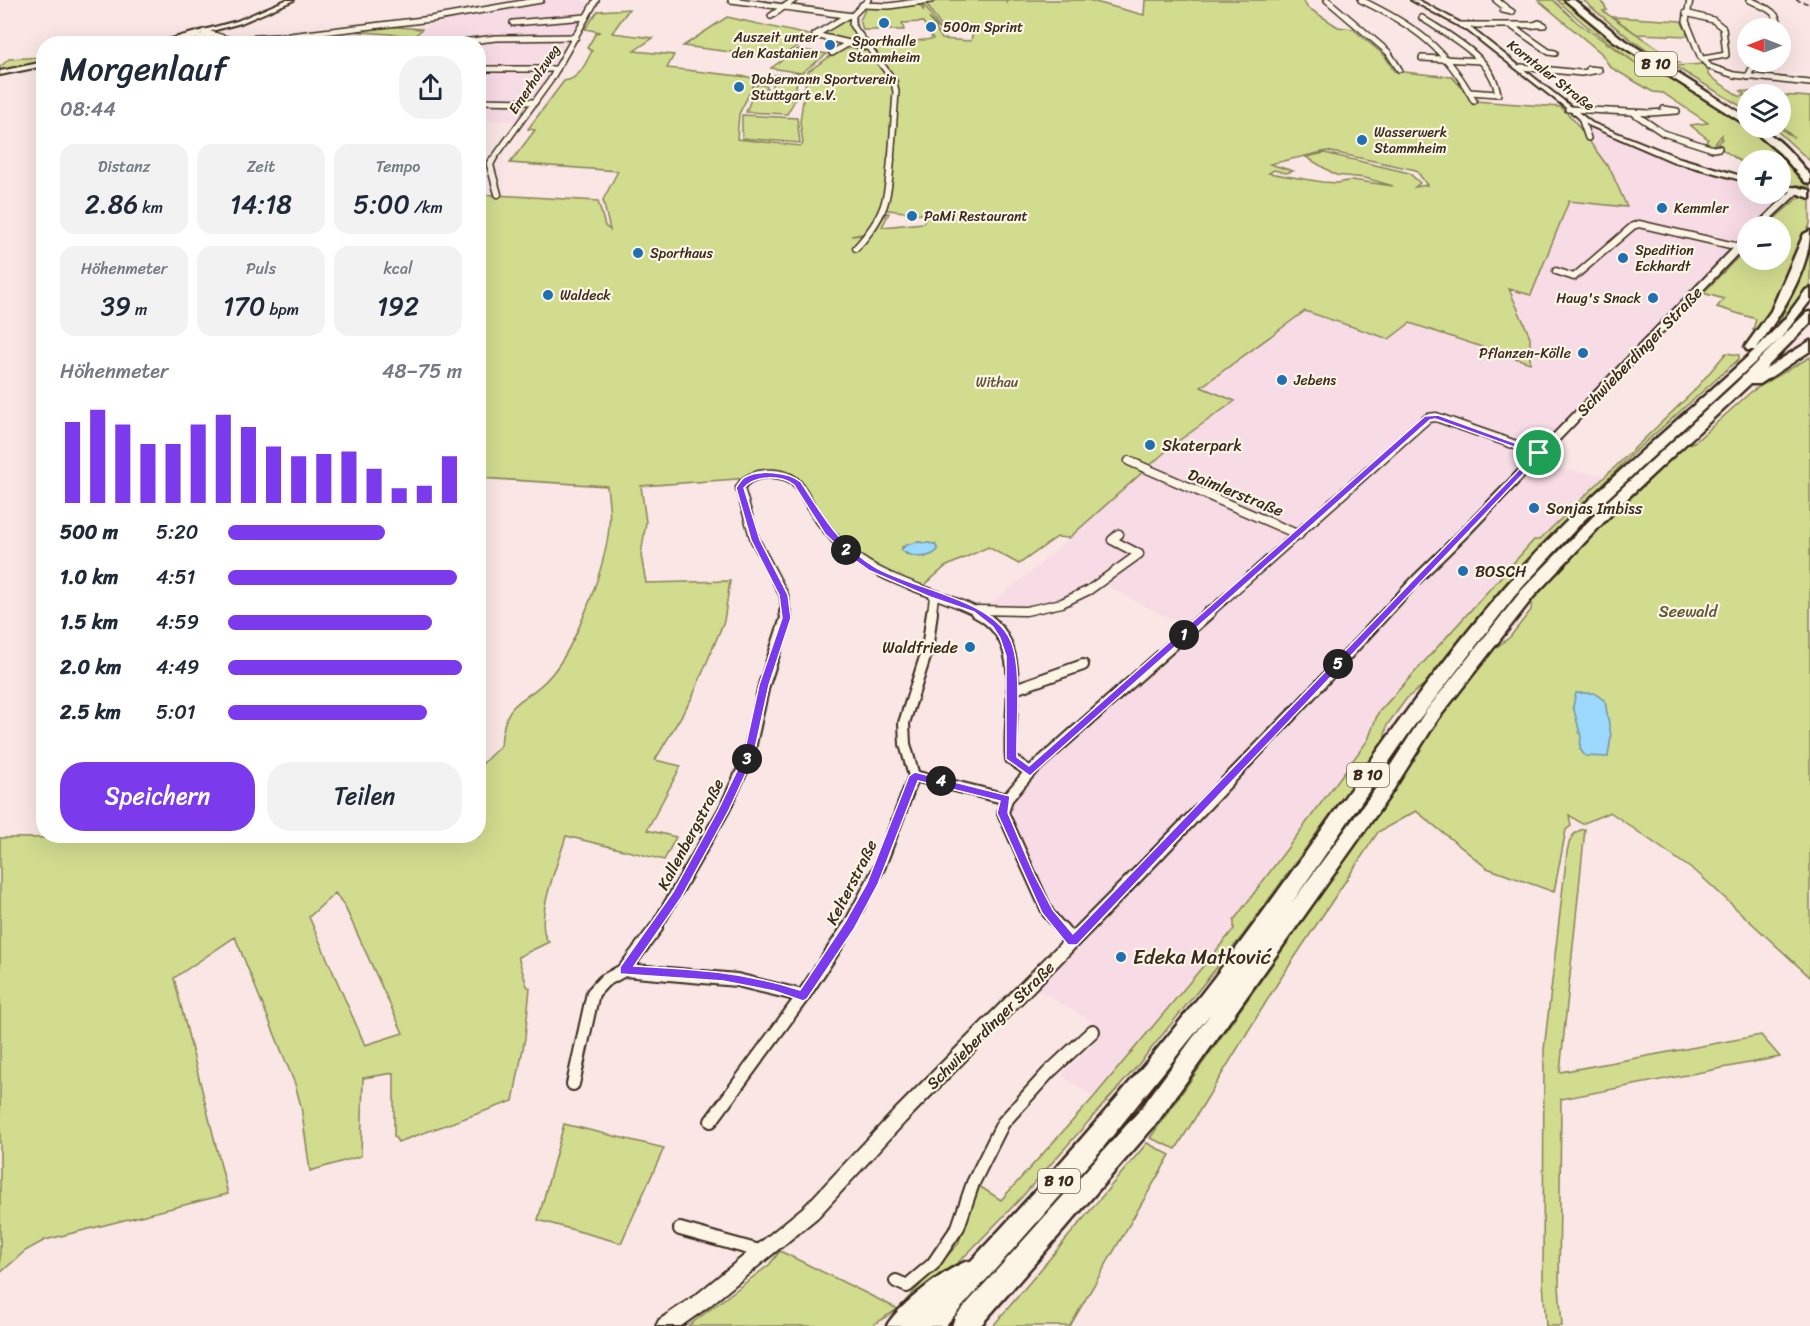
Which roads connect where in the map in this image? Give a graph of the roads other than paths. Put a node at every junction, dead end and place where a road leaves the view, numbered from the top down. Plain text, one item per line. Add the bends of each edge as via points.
1 (291, 0) edge
2 (541, 0) edge
3 (587, 0) edge
4 (596, 0) edge
5 (731, 0) edge
6 (794, 0) edge
7 (868, 0) edge
8 (931, 0) edge
9 (1327, 0) edge
10 (1361, 0) edge
11 (1413, 0) edge
12 (1496, 0) edge
13 (1569, 0) edge
14 (1577, 0) edge
15 (1690, 0) edge
16 (1750, 0) edge
17 (923, 1) edge
18 (862, 4) junction
19 (783, 8) junction
20 (589, 9) junction
21 (1505, 9) dead end
22 (1686, 13) junction
23 (771, 16) dead end
24 (847, 16) junction
25 (853, 16) junction
26 (586, 17) junction
27 (1778, 18) edge
28 (1404, 22) junction
29 (513, 23) dead end
30 (1461, 25) junction
31 (1531, 26) dead end
32 (1513, 27) junction
33 (204, 32) junction
34 (189, 36) edge
35 (212, 36) edge
36 (284, 36) edge
37 (576, 37) junction
38 (486, 38) edge
39 (863, 40) junction
40 (851, 44) junction
41 (871, 48) junction
42 (832, 53) dead end
43 (1555, 53) dead end
44 (1422, 58) dead end
45 (1703, 59) junction
46 (1450, 60) junction
47 (1481, 62) junction
48 (36, 66) edge
49 (1521, 67) junction
50 (486, 69) edge
51 (557, 69) junction
52 (1399, 69) dead end
53 (1590, 71) dead end
54 (1751, 72) edge
55 (0, 73) edge
56 (1748, 77) junction
57 (1810, 83) edge
58 (1469, 92) junction
59 (486, 100) edge
60 (1474, 101) dead end
61 (535, 102) junction
62 (1568, 109) junction
63 (1737, 109) edge
64 (1666, 111) dead end
65 (1635, 114) junction
66 (1737, 116) edge
67 (1581, 118) junction
68 (1588, 138) dead end
69 (1767, 138) edge
70 (1776, 138) edge
71 (1703, 145) dead end
72 (1810, 168) edge
73 (1737, 177) edge
74 (1809, 180) edge
75 (1791, 189) edge
76 (1797, 190) junction
77 (1810, 193) edge
78 (498, 194) dead end
79 (1770, 216) edge
80 (1810, 234) edge
81 (1737, 247) edge
82 (856, 248) dead end
83 (1737, 248) edge
84 (1556, 272) dead end
85 (1810, 292) edge
86 (1810, 316) edge
87 (1810, 345) edge
88 (1731, 386) junction
89 (1539, 453) junction
90 (1129, 461) dead end
91 (1119, 534) dead end
92 (1299, 535) junction
93 (934, 596) junction
94 (977, 610) junction
95 (1083, 665) dead end
96 (1012, 690) junction
97 (1030, 772) junction
98 (915, 776) junction
99 (1006, 799) junction
100 (1072, 941) junction
101 (624, 970) junction
102 (803, 996) junction
103 (1093, 1031) dead end
104 (573, 1084) dead end
105 (711, 1122) dead end
106 (680, 1229) dead end
107 (764, 1252) junction
108 (990, 1259) junction
109 (896, 1281) dead end
110 (971, 1321) edge
111 (665, 1326) edge
112 (899, 1326) edge
113 (928, 1326) edge

1 - 33 street
2 - 36 street
3 - 20 street
4 - 20 street, Emerholzweg
5 - 19 street
6 - 19 street
7 - 18 street
8 - 17 street
9 - 52 street via 1388,52
10 - 28 street
11 - 30 street, Korntaler Straße
12 - 21 street
13 - 66 highway, B 10 via 1617,39
14 - 63 highway, B 10 via 1627,39
15 - 22 street
16 - 27 street via 1775,12
17 - 18 street via 890,6
18 - 25 street
19 - 23 street
19 - 24 street
20 - 26 street, Emerholzweg
22 - 45 street
22 - 45 street via 1716,22 1727,35 1726,55
24 - 25 street
24 - 40 street via 815,35
25 - 39 street
26 - 29 street
26 - 37 street, Emerholzweg
28 - 46 street
28 - 47 street via 1425,20
30 - 32 street
30 - 49 street, Korntaler Straße
31 - 32 street
32 - 43 street
33 - 34 street
33 - 35 street
37 - 38 street
37 - 51 street, Emerholzweg
39 - 40 street
39 - 41 street
40 - 41 street
40 - 42 street
41 - 82 street via 890,69 896,84 892,171 883,211
44 - 46 street
45 - 56 street via 1720,72
46 - 47 street
46 - 58 street
47 - 58 street via 1494,75 1498,94
48 - 55 street
49 - 53 street
49 - 62 street, Korntaler Straße
50 - 51 street
51 - 61 street, Emerholzweg
54 - 56 street
56 - 57 street
58 - 60 street
59 - 61 street
61 - 78 street, Emerholzweg via 490,165
62 - 65 street
62 - 67 street, Korntaler Straße
64 - 65 street
65 - 71 street via 1663,133
67 - 68 street
67 - 73 street, Korntaler Straße via 1666,156
69 - 74 highway
70 - 72 highway
75 - 76 street
76 - 77 highway
76 - 79 street
80 - 88 highway, B 10 via 1777,311 1723,378
81 - 84 street via 1639,224 1633,225 1574,277
83 - 89 street, Schwieberdinger Straße
85 - 88 highway, B 10 via 1788,323
86 - 88 highway, B 10
87 - 88 highway, B 10 via 1760,379
88 - 108 highway, B 10 via 1562,534 1477,630 1414,711 1246,952 1088,1147
88 - 110 highway, B 10 via 1614,503 1500,626 1432,715 1382,793 1148,1117
89 - 92 street, Daimlerstraße via 1446,420 1428,418
89 - 100 street, Schwieberdinger Straße
90 - 92 street, Daimlerstraße
91 - 94 street via 1112,540 1139,554 1089,590 1046,608
92 - 97 street, Daimlerstraße
93 - 94 street
93 - 98 street via 927,651 904,723 905,744
93 - 101 street, Kallenbergstraße via 873,569 849,553 828,532 798,483 790,478 747,479 740,488 744,505 755,540 784,595 786,618 764,685 748,758 677,895
94 - 96 street via 1005,638 1011,656
95 - 96 street
96 - 97 street via 1011,759
97 - 99 street, Daimlerstraße
98 - 99 street
98 - 102 street, Kelterstraße via 873,884
99 - 100 street via 1003,813 1028,874 1048,913
100 - 107 street, Schwieberdinger Straße via 812,1211
101 - 102 street via 723,976
101 - 104 street, Kallenbergstraße via 604,981 593,993
102 - 105 street, Kelterstraße
103 - 109 street via 1003,1123 973,1183 958,1227 933,1264 907,1286
106 - 107 street
107 - 111 street, Schwieberdinger Straße
108 - 112 highway via 940,1292
108 - 113 highway, B 10

